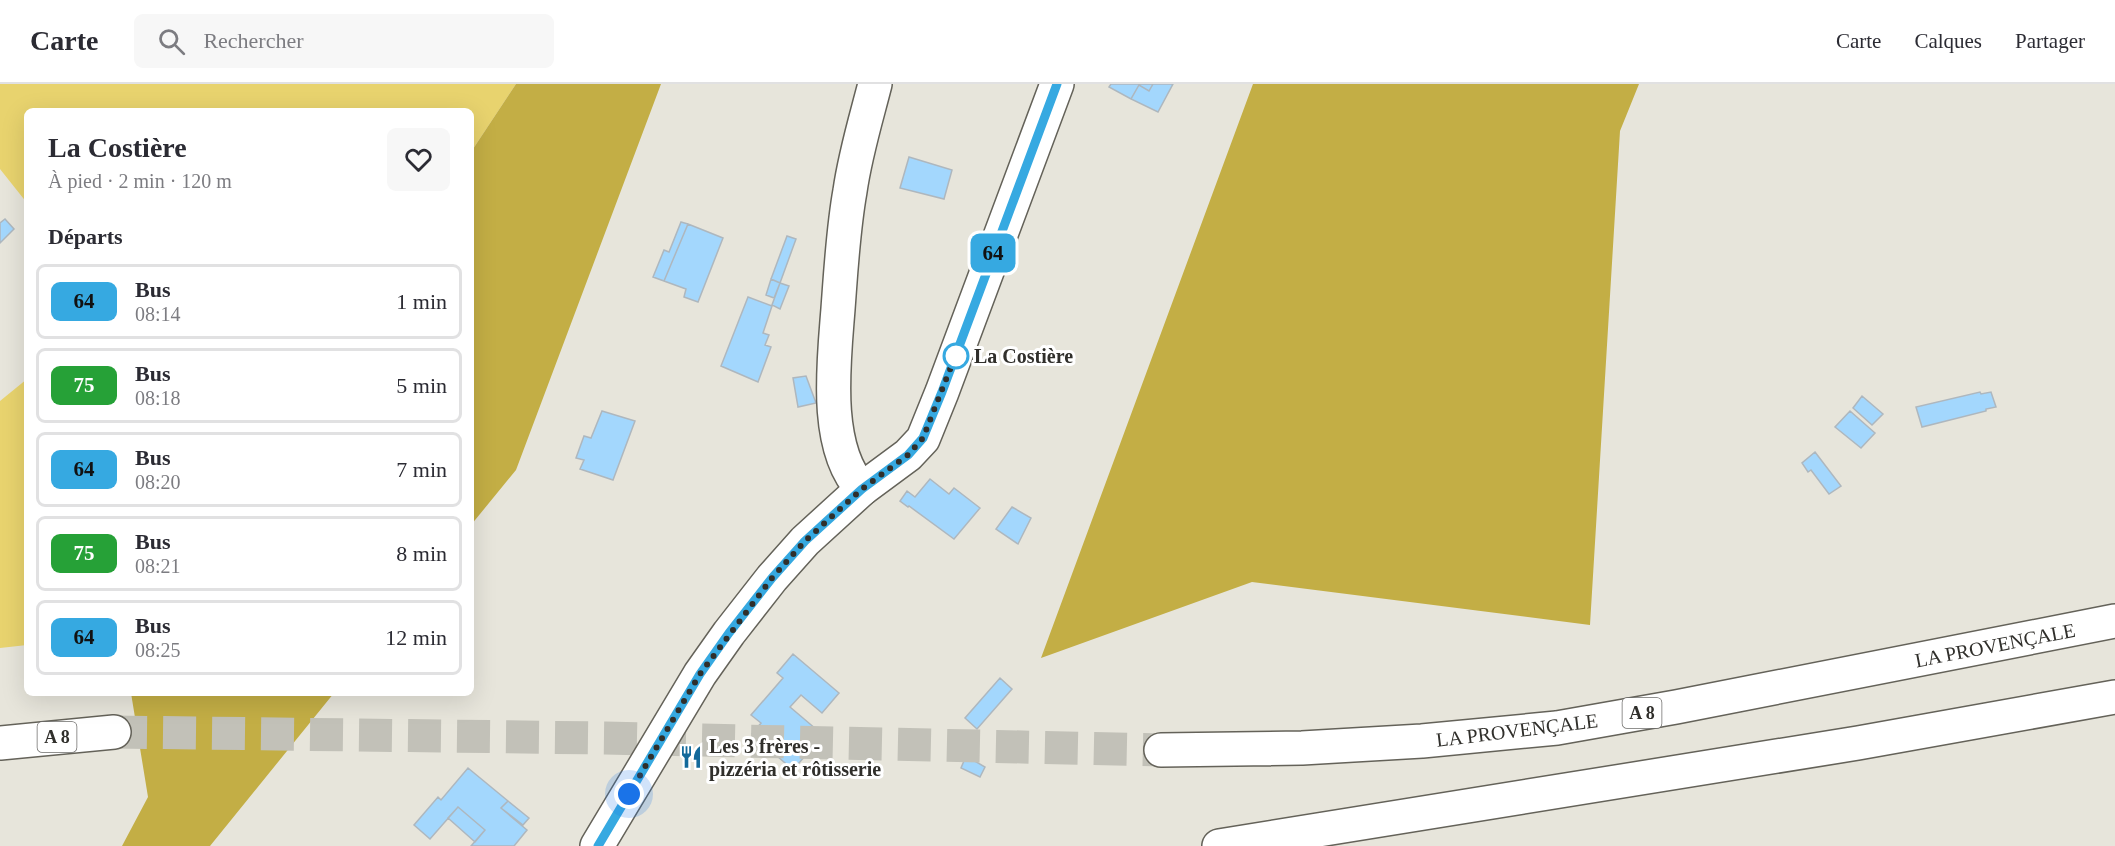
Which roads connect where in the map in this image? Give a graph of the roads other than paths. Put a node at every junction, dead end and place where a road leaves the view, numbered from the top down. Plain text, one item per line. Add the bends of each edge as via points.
1 (875, 84) edge
2 (1057, 84) edge
3 (862, 489) junction
4 (2115, 621) edge
5 (2115, 697) edge
6 (114, 732) tunnel mouth
7 (0, 743) edge
8 (1161, 750) tunnel mouth
9 (597, 846) edge
10 (1219, 846) edge

1 - 3 main road via 850,191 833,386 839,441 853,480
2 - 3 main road via 923,438 908,455
3 - 9 main road via 805,541 729,633 700,674
4 - 8 main road, LA PROVENÇALE / A 8 via 1557,728 1422,741
5 - 10 main road via 1847,745
6 - 7 main road, A 8

